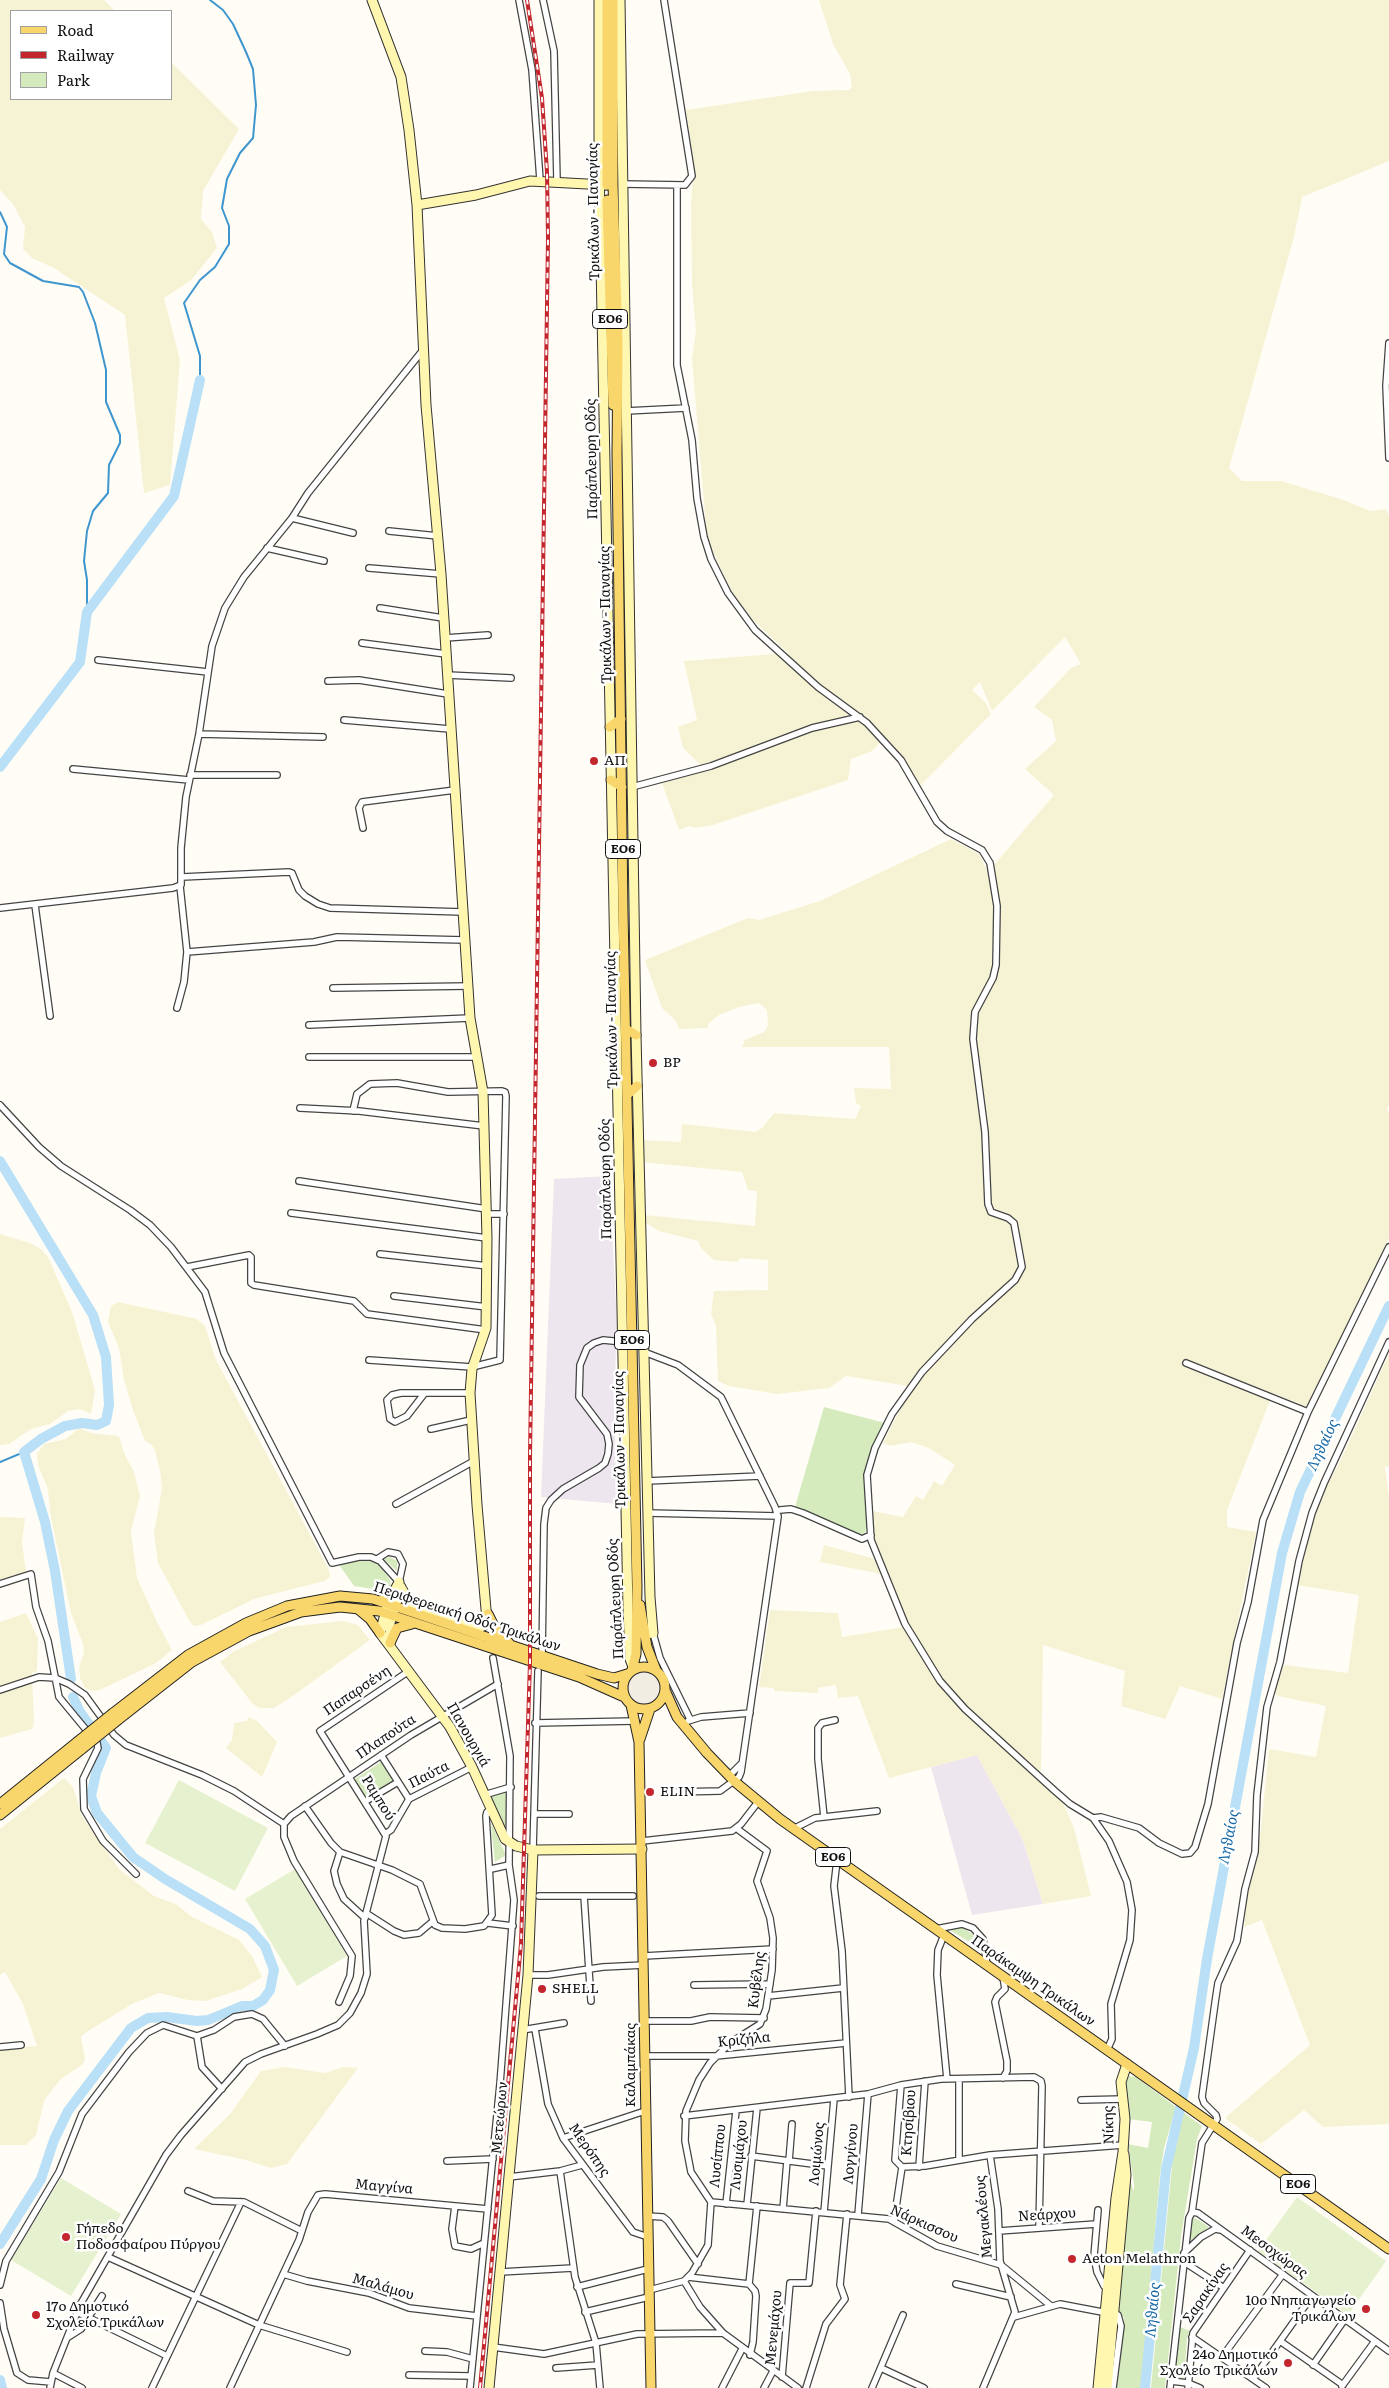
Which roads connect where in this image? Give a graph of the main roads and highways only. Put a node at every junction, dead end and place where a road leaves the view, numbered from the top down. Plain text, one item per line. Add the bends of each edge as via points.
1 (607, 0) edge
2 (613, 0) edge
3 (610, 184) junction
4 (621, 720) junction
5 (610, 727) road end
6 (611, 780) road end
7 (622, 787) junction
8 (626, 1029) junction
9 (636, 1035) road end
10 (637, 1086) road end
11 (627, 1095) junction
12 (637, 1586) junction
13 (355, 1608) junction
14 (488, 1614) road end
15 (415, 1624) junction
16 (380, 1633) road end
17 (390, 1645) road end
18 (515, 1648) junction
19 (631, 1670) junction
20 (656, 1670) junction
21 (665, 1690) junction
22 (624, 1697) junction
23 (631, 1705) junction
24 (652, 1708) junction
25 (116, 1717) junction
26 (677, 1717) junction
27 (639, 1742) junction
28 (80, 1746) junction
29 (0, 1804) edge
30 (0, 1815) edge
31 (1389, 2248) edge
32 (650, 2388) edge

1 - 3 main road, Τρικάλων - Παναγίας / ΕΟ6
2 - 3 main road, Τρικάλων - Παναγίας / ΕΟ6
3 - 4 main road, Τρικάλων - Παναγίας / ΕΟ6 via 611,384 617,453
4 - 5 main road
4 - 7 main road, Τρικάλων - Παναγίας / ΕΟ6
6 - 7 main road
7 - 8 main road, Τρικάλων - Παναγίας / ΕΟ6
8 - 9 main road
8 - 11 main road, Τρικάλων - Παναγίας / ΕΟ6
10 - 11 main road
11 - 12 main road, Τρικάλων - Παναγίας / ΕΟ6
12 - 19 main road, Τρικάλων - Παναγίας / ΕΟ6 via 636,1654
12 - 20 main road, Τρικάλων - Παναγίας / ΕΟ6
13 - 15 main road, Περιφερειακή Οδός Τρικάλων via 388,1614
13 - 16 main road via 370,1619
13 - 25 main road, Περιφερειακή Οδός Τρικάλων via 301,1612 249,1631 192,1662
14 - 18 main road via 499,1635
15 - 17 main road via 397,1628 392,1633
15 - 22 main road, Περιφερειακή Οδός Τρικάλων via 579,1677
18 - 19 main road, Περιφερειακή Οδός Τρικάλων via 607,1677 614,1678
18 - 25 main road, Περιφερειακή Οδός Τρικάλων via 389,1601 332,1597 265,1614 188,1655
19 - 20 main road via 644,1666
19 - 22 main road, ΕΟ6 via 622,1685
20 - 21 main road, ΕΟ6 via 663,1679
21 - 24 main road via 661,1701
21 - 26 main road, Παράκαμψη Τρικάλων / ΕΟ6
22 - 23 main road
23 - 24 main road, ΕΟ6 via 641,1709
23 - 27 main road, Καλαμπάκας
24 - 26 main road, Παράκαμψη Τρικάλων / ΕΟ6 via 662,1708
24 - 27 main road, Καλαμπάκας
25 - 28 main road, Περιφερειακή Οδός Τρικάλων, bridge
26 - 31 main road, Παράκαμψη Τρικάλων / ΕΟ6 via 687,1722 731,1779 794,1829
27 - 32 main road, Καλαμπάκας
28 - 29 main road, Περιφερειακή Οδός Τρικάλων
28 - 30 main road, Περιφερειακή Οδός Τρικάλων

